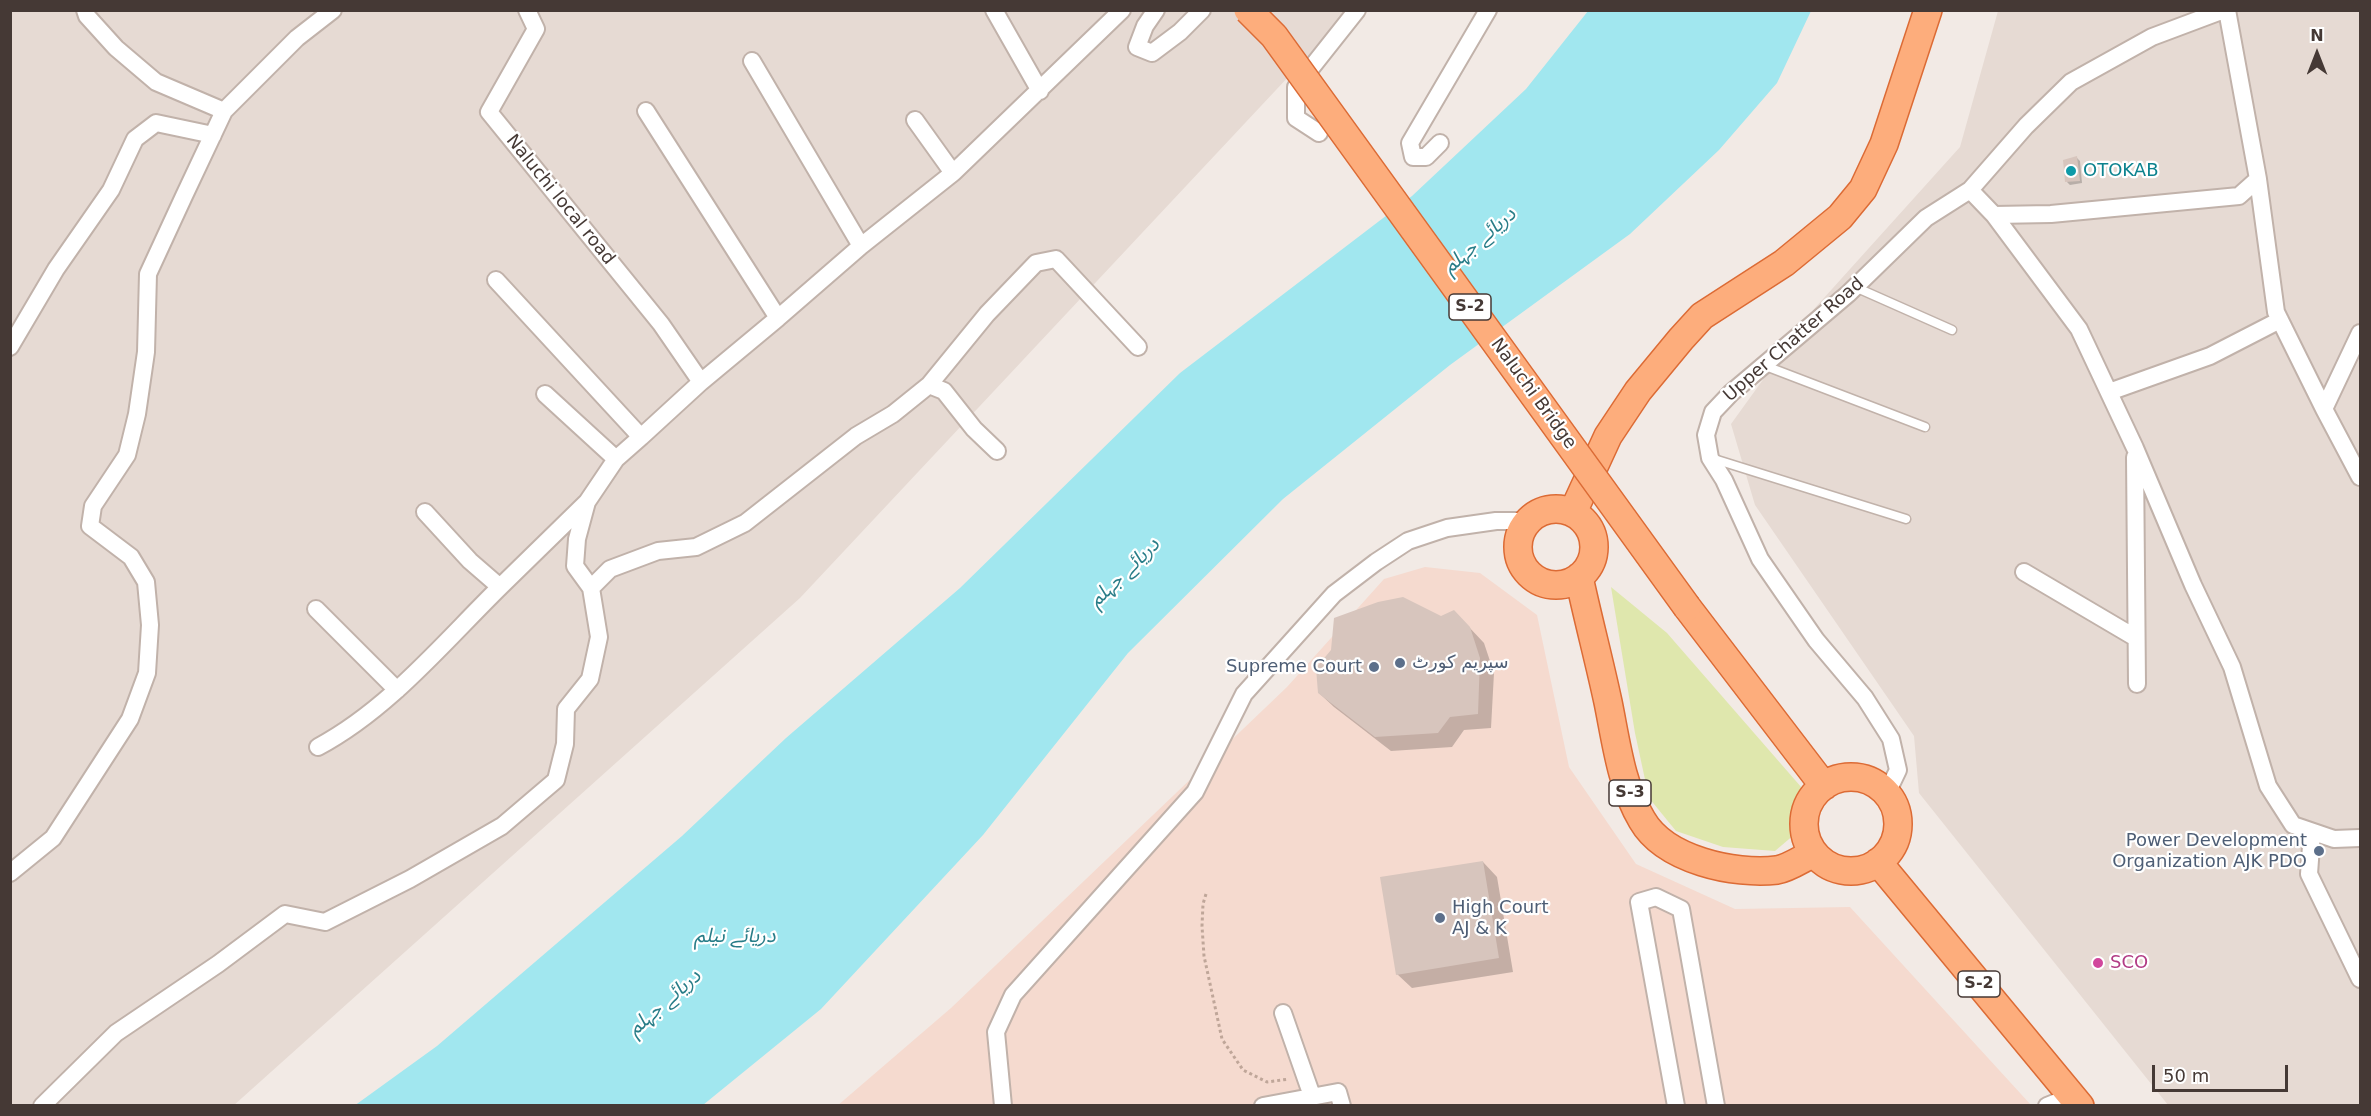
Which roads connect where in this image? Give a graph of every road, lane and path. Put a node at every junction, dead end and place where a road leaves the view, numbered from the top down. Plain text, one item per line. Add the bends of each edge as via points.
1 (85, 10) edge
2 (333, 10) edge
3 (527, 10) edge
4 (994, 10) edge
5 (1122, 10) edge
6 (1156, 10) edge
7 (1202, 10) edge
8 (1248, 10) edge
9 (1357, 10) edge
10 (1488, 10) edge
11 (1928, 10) edge
12 (2225, 10) edge
13 (752, 61) dead end
14 (1040, 91) junction
15 (224, 111) junction
16 (646, 111) dead end
17 (915, 120) dead end
18 (1319, 133) dead end
19 (213, 135) junction
20 (1440, 143) dead end
21 (953, 173) junction
22 (2258, 179) junction
23 (1970, 190) junction
24 (1994, 215) junction
25 (861, 246) junction
26 (496, 279) dead end
27 (1855, 287) junction
28 (778, 318) junction
29 (2280, 320) junction
30 (1952, 330) dead end
31 (2361, 333) edge
32 (10, 347) edge
33 (1138, 347) dead end
34 (1763, 365) junction
35 (701, 382) junction
36 (928, 385) junction
37 (2109, 392) junction
38 (545, 394) dead end
39 (2324, 409) junction
40 (1925, 427) dead end
41 (641, 437) junction
42 (2135, 447) junction
43 (998, 451) dead end
44 (1710, 458) junction
45 (616, 459) junction
46 (2361, 477) edge
47 (587, 502) junction
48 (425, 512) dead end
49 (1573, 512) junction
50 (1906, 519) dead end
51 (1528, 521) junction
52 (2024, 572) dead end
53 (1579, 577) junction
54 (500, 587) junction
55 (591, 588) junction
56 (316, 609) dead end
57 (2136, 638) junction
58 (2137, 684) dead end
59 (397, 690) junction
60 (318, 747) dead end
61 (1824, 786) junction
62 (1887, 793) junction
63 (2312, 832) junction
64 (2361, 838) edge
65 (1814, 853) junction
66 (1878, 862) junction
67 (10, 873) edge
68 (1206, 894) dead end
69 (2361, 979) edge
70 (1283, 1013) dead end
71 (1305, 1077) junction
72 (1312, 1096) junction
73 (2076, 1101) edge
74 (42, 1106) edge
75 (1003, 1106) edge
76 (1263, 1106) edge
77 (1342, 1106) edge
78 (1676, 1106) edge
79 (1716, 1106) edge
80 (2047, 1106) edge

1 - 15 street via 116,48 156,82
2 - 15 street via 297,38
3 - 35 street, Naluchi local road via 536,29 489,112 661,324
4 - 14 street
5 - 14 street
6 - 7 street via 1137,47 1152,53
8 - 61 highway, Naluchi Bridge / S-2, bridge via 1274,36 1687,607
9 - 18 street via 1296,87 1296,118
10 - 20 street via 1410,143 1413,157 1426,157
11 - 49 highway via 1884,144 1863,189 1840,217 1800,250 1702,316 1681,339 1638,390 1608,436
12 - 22 street
12 - 23 street, Upper Chatter Road via 2152,37 2071,82
13 - 25 street
14 - 21 street
15 - 19 street
16 - 28 street
17 - 21 street
19 - 32 street via 156,123 135,138 111,190
19 - 67 street via 148,274 146,352 137,414 127,455 93,506 90,526 131,557 146,582 150,625 147,673 130,719 53,838
21 - 25 street
22 - 24 street via 2239,196 2051,214
22 - 29 street
23 - 24 street
23 - 27 street, Upper Chatter Road via 1926,218
24 - 37 street via 2079,329
25 - 28 street
26 - 41 street
27 - 30 lane
27 - 34 street, Upper Chatter Road
28 - 35 street
29 - 37 street via 2210,356
29 - 39 street
31 - 39 street
33 - 36 street via 1056,259 1036,263
34 - 40 lane
34 - 44 street, Upper Chatter Road via 1713,412 1706,435
35 - 41 street
36 - 43 street via 944,390 974,429
36 - 55 street via 745,523 696,547 658,551 610,568
37 - 42 street
38 - 45 street
39 - 46 street
41 - 45 street
42 - 57 street
42 - 63 street via 2232,667 2268,786 2293,825
44 - 50 lane
44 - 62 street, Upper Chatter Road via 1760,559 1816,640 1865,698 1891,739 1898,770
45 - 47 street
47 - 54 street
47 - 55 street via 577,539 575,566
48 - 54 street
49 - 51 highway via 1549,509
49 - 53 highway via 1591,531 1594,543 1588,568
51 - 53 highway via 1521,531 1518,549 1523,566 1531,575 1555,585
51 - 75 street via 1447,528 1408,541 1334,594 1259,677 1244,694 1195,792 1013,995 996,1032
52 - 57 street
53 - 65 highway, S-3 via 1621,764 1643,823 1692,860 1733,870 1779,870
54 - 59 street
55 - 74 street via 599,637 590,679 566,709 565,744 556,780 502,826 336,917 325,922 285,914 116,1033
56 - 59 street
57 - 58 street
59 - 60 street via 346,732
61 - 62 highway via 1845,777 1860,778
61 - 65 highway via 1808,804 1804,818 1805,834
62 - 66 highway via 1898,822 1889,851
63 - 64 street via 2334,839
63 - 69 street via 2309,874
65 - 66 highway via 1834,868 1849,871
66 - 73 highway, S-2
68 - 71 path via 1202,915 1204,956 1222,1040 1243,1070 1267,1082
70 - 71 street
71 - 72 street
72 - 76 street
72 - 77 street via 1338,1092
73 - 80 street
78 - 79 street via 1639,902 1656,897 1681,909

